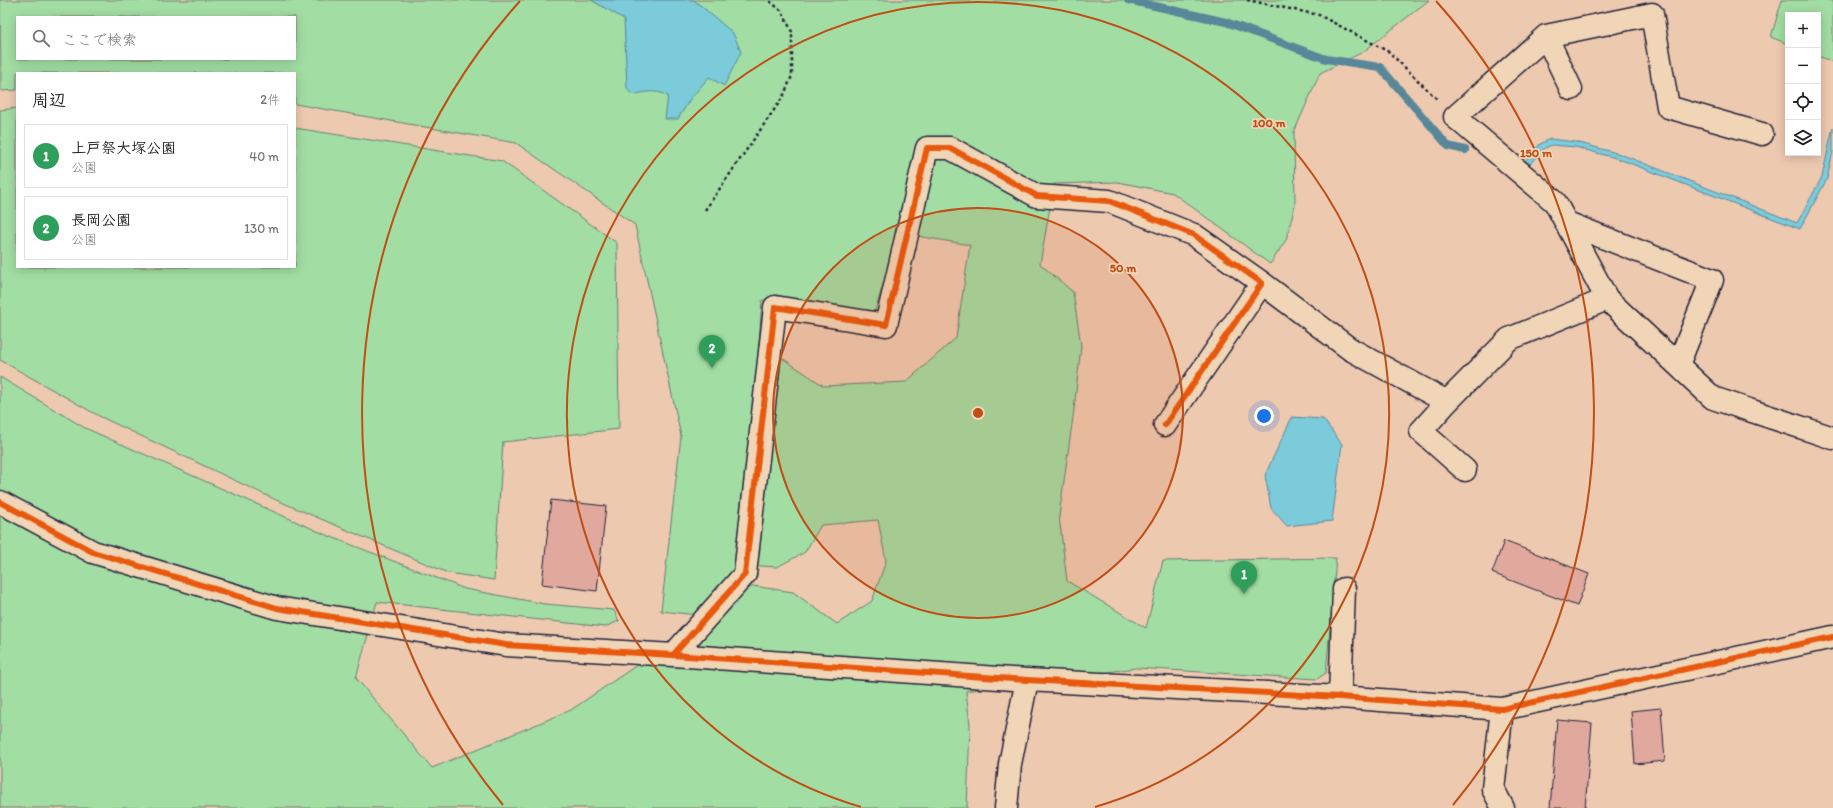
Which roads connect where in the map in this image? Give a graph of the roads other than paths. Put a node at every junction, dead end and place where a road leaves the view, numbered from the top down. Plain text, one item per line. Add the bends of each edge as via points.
1 (1546, 36) junction
2 (1571, 89) dead end
3 (1762, 134) dead end
4 (1567, 223) junction
5 (1262, 283) junction
6 (1607, 299) junction
7 (1678, 365) junction
8 (1446, 402) junction
9 (1165, 425) dead end
10 (1833, 438) edge
11 (1465, 470) dead end
12 (0, 502) edge
13 (1344, 589) dead end
14 (1833, 637) edge
15 (673, 655) junction
16 (1027, 680) junction
17 (1340, 697) junction
18 (1502, 709) junction
19 (1006, 808) edge
20 (1503, 808) edge

1 - 2 street
1 - 3 street via 1652,14 1668,107
1 - 4 street via 1455,117 1555,202
4 - 6 street
4 - 7 street via 1712,280
5 - 8 street via 1350,349
5 - 9 street
5 - 15 street via 1194,235 1109,201 1037,196 950,148 927,148 886,325 775,307 745,574
6 - 7 street
6 - 8 street via 1508,339
7 - 10 street via 1713,398
8 - 11 street via 1422,431
12 - 15 street via 93,552 277,608 506,645
13 - 17 street
14 - 18 street
15 - 16 street
16 - 17 street
16 - 19 street via 1010,764
17 - 18 street
18 - 20 street via 1493,788

